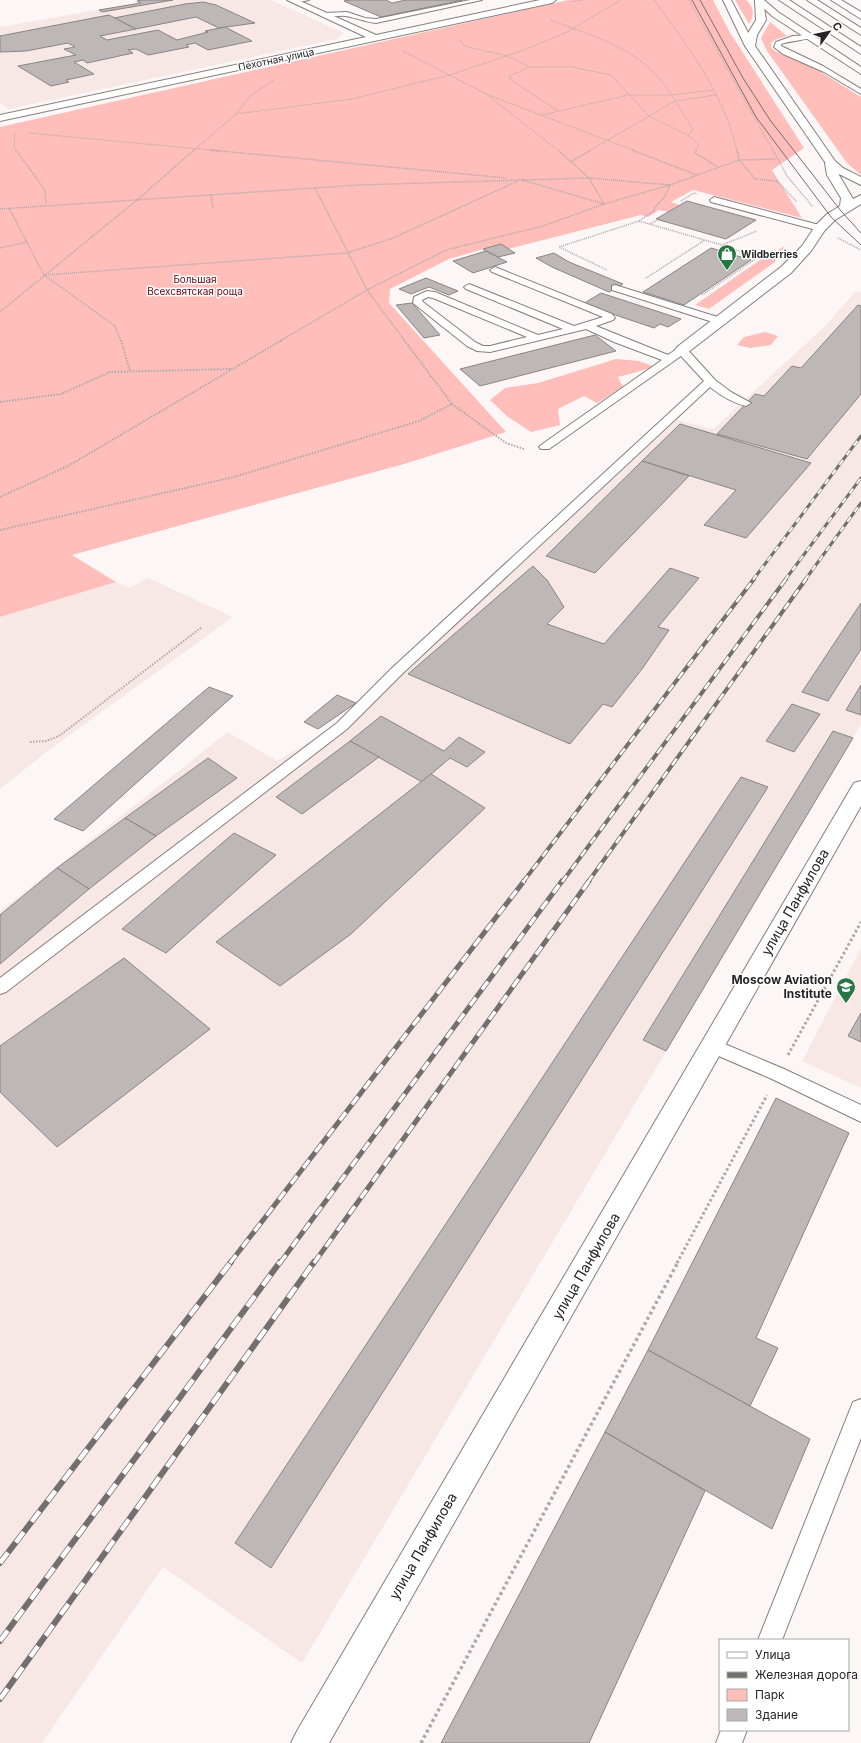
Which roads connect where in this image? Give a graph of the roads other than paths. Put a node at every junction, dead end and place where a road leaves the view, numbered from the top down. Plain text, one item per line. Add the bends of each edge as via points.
1 (306, 0) edge
2 (479, 0) edge
3 (552, 0) edge
4 (726, 0) edge
5 (759, 0) edge
6 (783, 0) edge
7 (811, 0) edge
8 (835, 0) edge
9 (838, 0) edge
10 (293, 1) edge
11 (861, 12) edge
12 (324, 15) junction
13 (861, 16) edge
14 (861, 32) edge
15 (809, 37) junction
16 (376, 38) junction
17 (750, 46) junction
18 (861, 51) edge
19 (861, 71) edge
20 (861, 92) edge
21 (0, 118) edge
22 (831, 163) junction
23 (861, 182) edge
24 (861, 199) edge
25 (714, 200) dead end
26 (846, 207) junction
27 (822, 226) junction
28 (495, 270) dead end
29 (469, 287) dead end
30 (616, 288) dead end
31 (720, 321) junction
32 (587, 326) junction
33 (573, 329) junction
34 (537, 338) junction
35 (682, 350) junction
36 (670, 359) junction
37 (710, 381) junction
38 (746, 403) dead end
39 (545, 447) road end
40 (861, 788) edge
41 (0, 987) edge
42 (713, 1046) junction
43 (861, 1114) edge
44 (861, 1410) edge
45 (770, 1639) edge
46 (734, 1731) edge
47 (310, 1743) edge
48 (729, 1743) edge

1 - 10 lane
2 - 12 lane via 376,21 347,14
3 - 16 main road, Пехотная улица
4 - 17 main road
5 - 15 main road
5 - 17 main road via 761,20 752,35
6 - 18 main road
7 - 14 main road
8 - 13 main road
9 - 11 main road
10 - 12 main road
12 - 16 main road
15 - 19 main road
15 - 20 lane via 784,40 778,43 777,47
16 - 21 main road, Пехотная улица
17 - 22 main road
22 - 23 main road
22 - 26 main road via 833,175 847,198
24 - 26 main road
25 - 27 lane
26 - 27 main road
27 - 31 main road via 807,248 786,270
28 - 32 lane via 610,318
29 - 33 lane
30 - 31 lane
31 - 35 main road
32 - 33 lane
32 - 36 lane
33 - 34 lane
34 - 34 lane via 481,349 465,340 418,303 417,299 427,294 435,295
35 - 36 lane
35 - 37 lane
36 - 39 lane
37 - 38 lane via 729,397
37 - 41 lane via 396,671 342,726
40 - 42 main road, улица Панфилова
42 - 43 lane
42 - 47 main road, улица Панфилова
44 - 45 lane
46 - 48 lane

